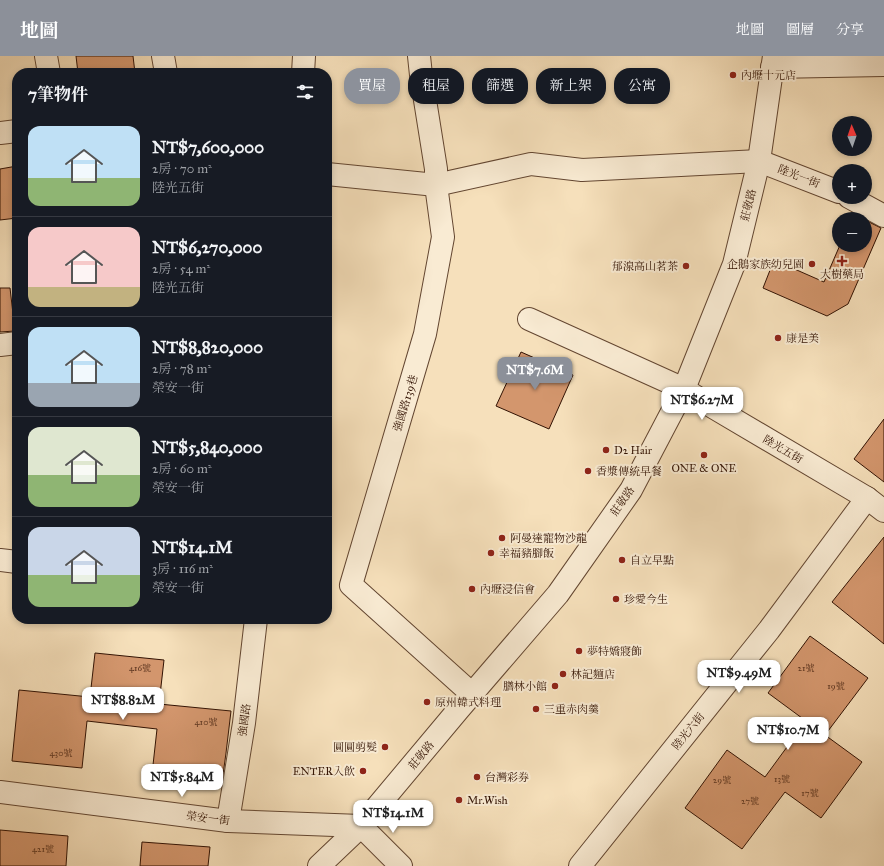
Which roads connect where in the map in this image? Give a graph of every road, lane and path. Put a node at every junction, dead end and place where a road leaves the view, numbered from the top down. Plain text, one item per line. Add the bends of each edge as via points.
1 (46, 56) edge
2 (163, 56) edge
3 (304, 56) edge
4 (419, 56) edge
5 (773, 61) edge
6 (884, 65) edge
7 (49, 68) edge
8 (165, 68) edge
9 (303, 68) edge
10 (12, 132) edge
11 (0, 133) edge
12 (759, 161) junction
13 (332, 175) edge
14 (436, 185) junction
15 (832, 189) edge
16 (862, 204) edge
17 (884, 216) edge
18 (529, 318) dead end
19 (12, 344) edge
20 (0, 345) edge
21 (684, 389) junction
22 (876, 505) edge
23 (0, 560) edge
24 (12, 561) edge
25 (255, 624) edge
26 (472, 694) junction
27 (0, 792) edge
28 (228, 821) junction
29 (361, 826) junction
30 (319, 866) edge
31 (401, 866) edge
32 (580, 866) edge

1 - 7 street
2 - 8 street
3 - 9 street
4 - 14 street, 強國路139巷 via 436,169
5 - 6 street
5 - 12 street, 莊敬路
10 - 11 street
12 - 14 street via 582,170 531,164
12 - 15 street, 陸光一街
12 - 21 street, 莊敬路 via 734,264
13 - 14 street
14 - 26 street, 強國路139巷 via 443,237 425,334 350,585
16 - 17 street
18 - 21 street, 陸光五街
19 - 20 street
21 - 22 street, 陸光五街
21 - 26 street, 莊敬路 via 634,483 558,594
22 - 32 street, 陸光六街 via 769,630
23 - 24 street
25 - 28 street, 強國路 via 244,723
26 - 29 street, 莊敬路
27 - 28 street, 榮安一街
28 - 29 street, 榮安一街
29 - 30 street, 莊敬路
29 - 31 street

